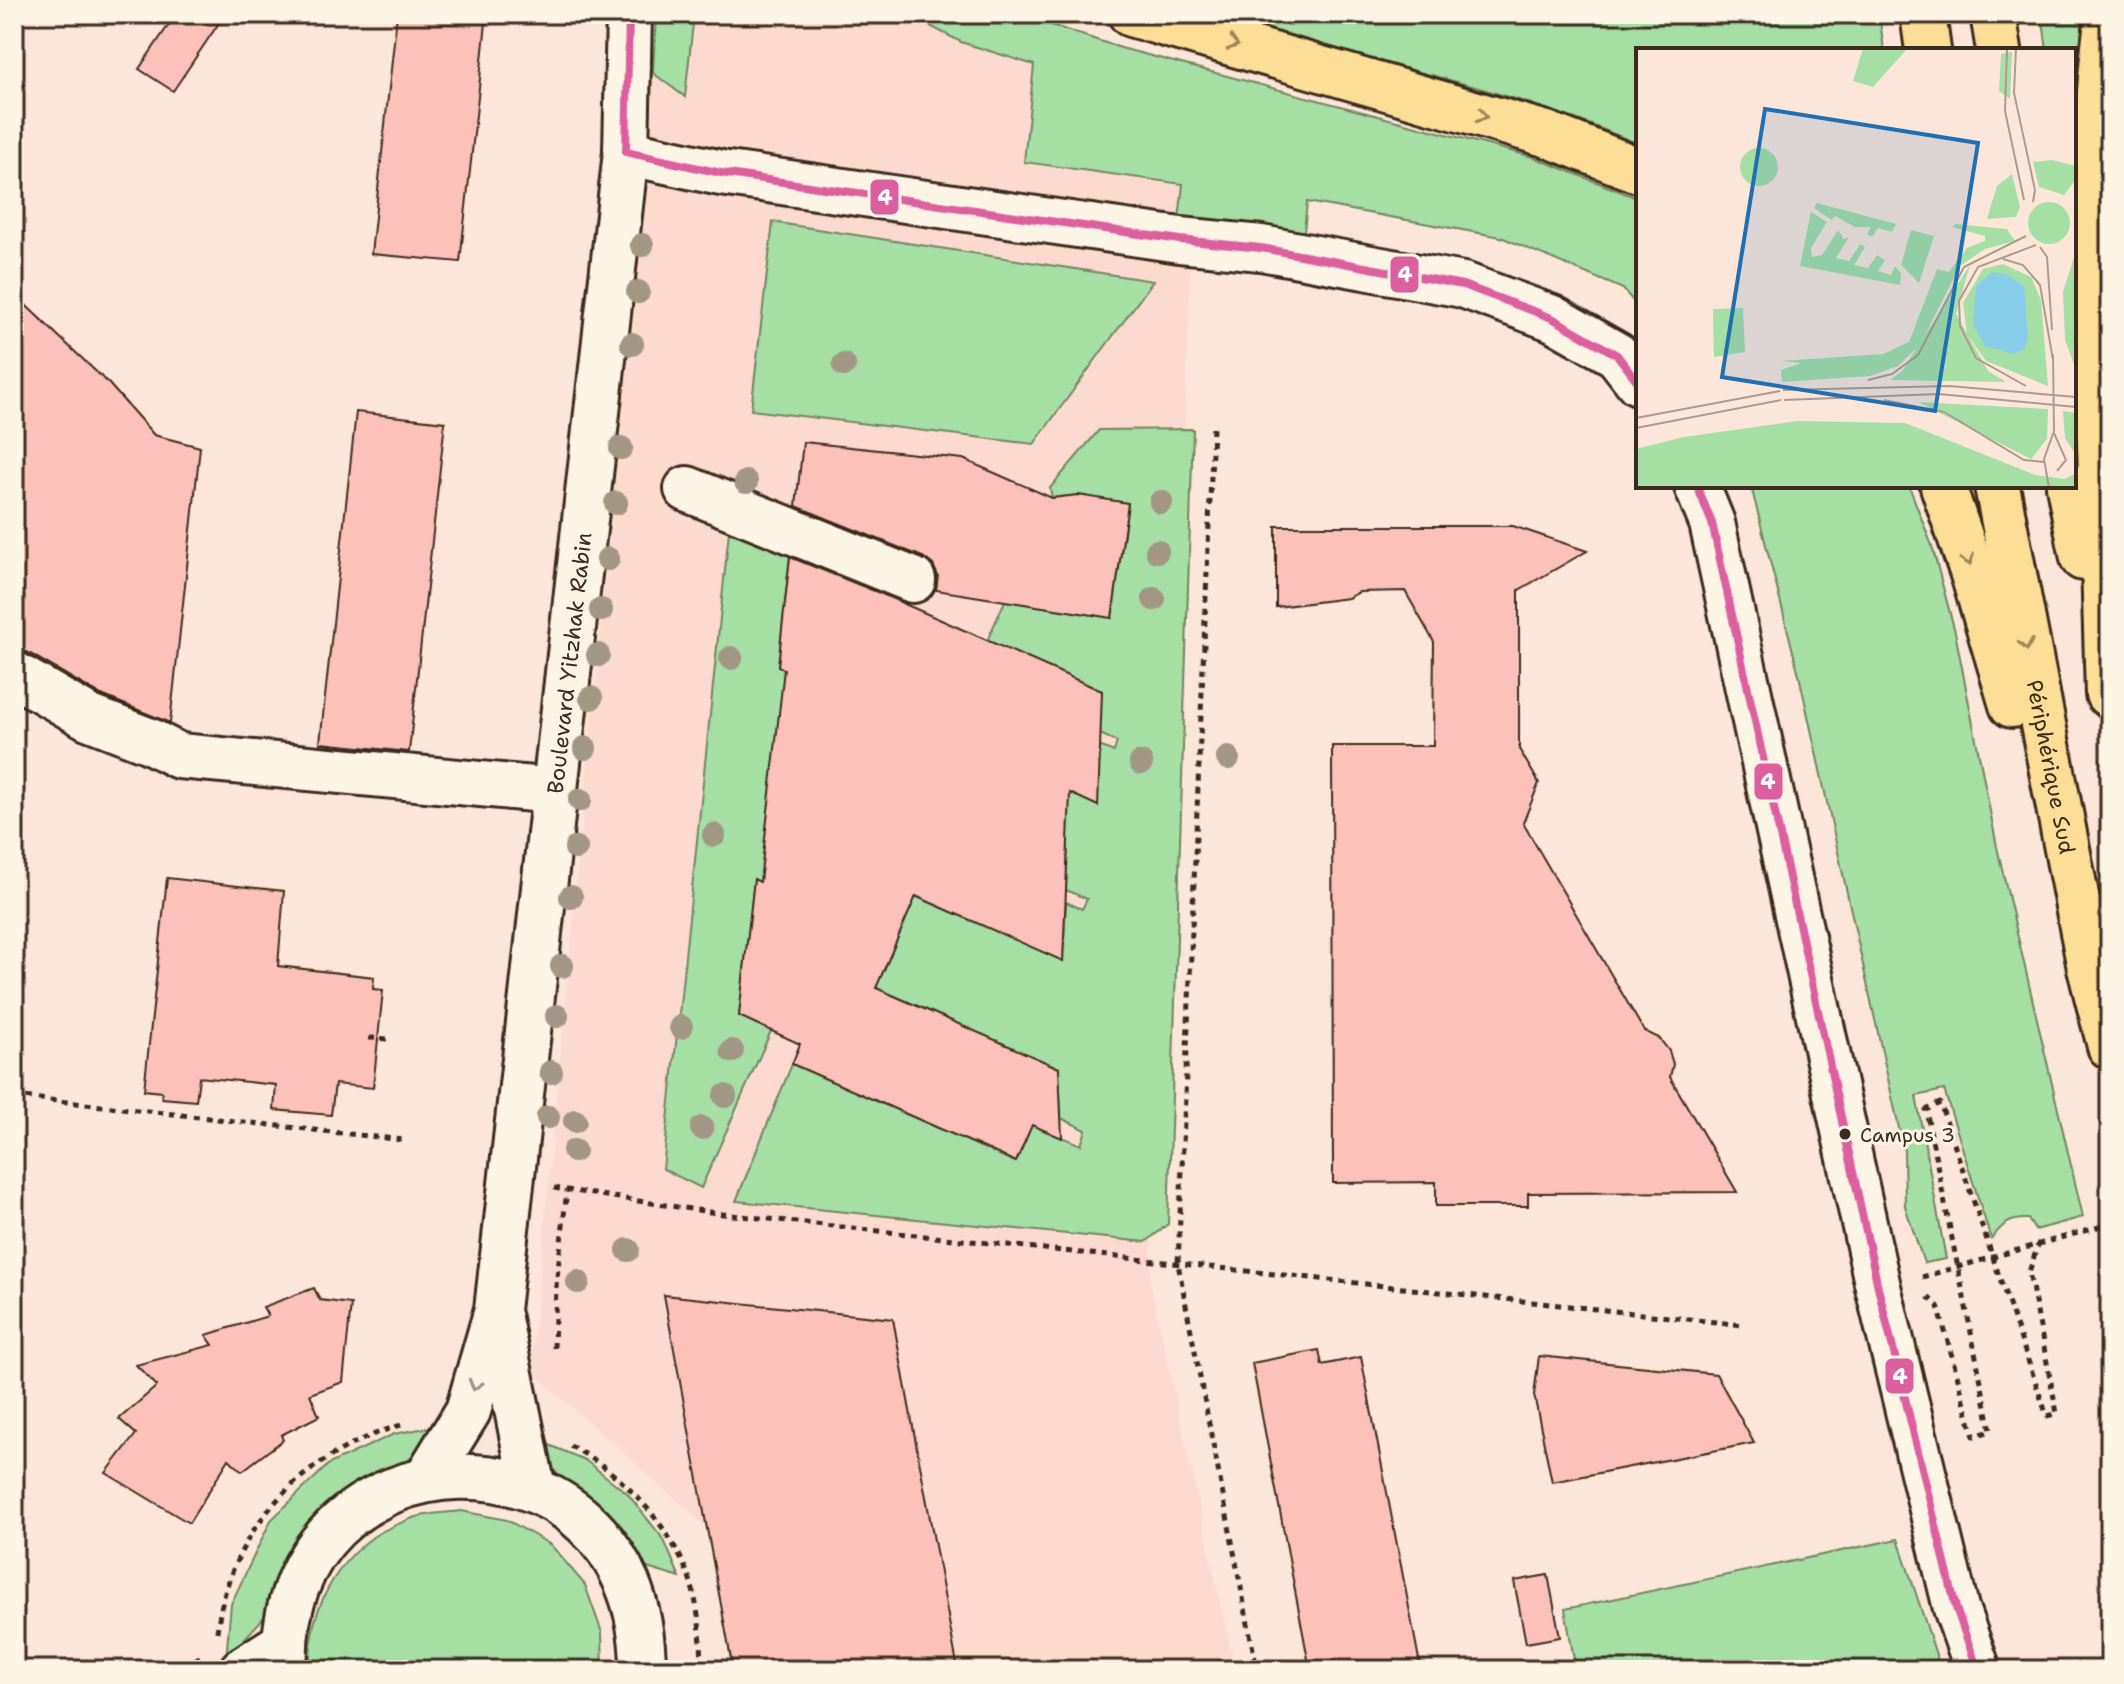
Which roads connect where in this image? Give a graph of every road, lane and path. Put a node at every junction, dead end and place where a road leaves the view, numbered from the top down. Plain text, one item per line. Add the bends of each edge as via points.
1 (629, 14) edge
2 (1131, 14) edge
3 (1923, 14) edge
4 (1993, 14) edge
5 (2108, 14) edge
6 (1928, 48) edge
7 (1999, 48) edge
8 (626, 152) junction
9 (1636, 169) edge
10 (1636, 379) edge
11 (1213, 428) dead end
12 (1698, 488) edge
13 (1944, 488) edge
14 (1997, 488) edge
15 (2069, 488) edge
16 (687, 489) dead end
17 (913, 580) dead end
18 (14, 674) edge
19 (2109, 698) edge
20 (555, 791) junction
21 (2090, 968) junction
22 (369, 1038) dead end
23 (389, 1039) dead end
24 (2110, 1046) edge
25 (14, 1096) edge
26 (403, 1140) dead end
27 (552, 1188) dead end
28 (567, 1190) junction
29 (2110, 1224) edge
30 (2039, 1242) junction
31 (1993, 1256) junction
32 (1178, 1264) junction
33 (1957, 1267) junction
34 (1927, 1276) dead end
35 (1938, 1306) dead end
36 (497, 1310) junction
37 (1743, 1325) dead end
38 (554, 1363) dead end
39 (426, 1479) junction
40 (533, 1489) junction
41 (688, 1572) dead end
42 (285, 1656) edge
43 (242, 1670) edge
44 (643, 1670) edge
45 (702, 1670) edge
46 (1257, 1670) edge
47 (1978, 1670) edge

1 - 8 street, Boulevard Yitzhak Rabin
2 -> 9 highway via 1546,134
3 - 6 highway
4 - 7 highway
5 - 19 highway via 2095,162 2094,262
8 - 10 street via 721,173 1261,248 1463,285 1552,318 1617,355
8 - 20 street, Boulevard Yitzhak Rabin
11 - 32 path
12 - 47 street via 1712,523 1878,1287 1956,1608
13 -> 21 highway
14 -> 21 highway, Périphérique Sud
15 - 19 highway
16 - 17 street
18 - 20 street via 88,717 179,756
20 - 36 street, Boulevard Yitzhak Rabin
21 - 24 highway, Périphérique Sud
22 - 23 path
25 - 26 path
27 - 28 path
28 - 32 path via 723,1214
28 - 38 path
29 - 30 path
30 - 31 path
30 - 31 path via 2029,1272 2057,1413 2047,1416
31 - 33 path
31 - 33 path via 1940,1103 1926,1110
32 - 37 path
32 - 46 path
33 - 34 path
33 - 35 path via 1991,1431 1974,1436
36 -> 39 street, Boulevard Yitzhak Rabin via 468,1411
36 - 40 street, Boulevard Yitzhak Rabin
39 - 40 street via 463,1475
39 - 42 street via 366,1505 317,1550 289,1610
40 - 44 street via 587,1525 619,1565 636,1601
41 - 45 path via 702,1641
42 - 43 street

